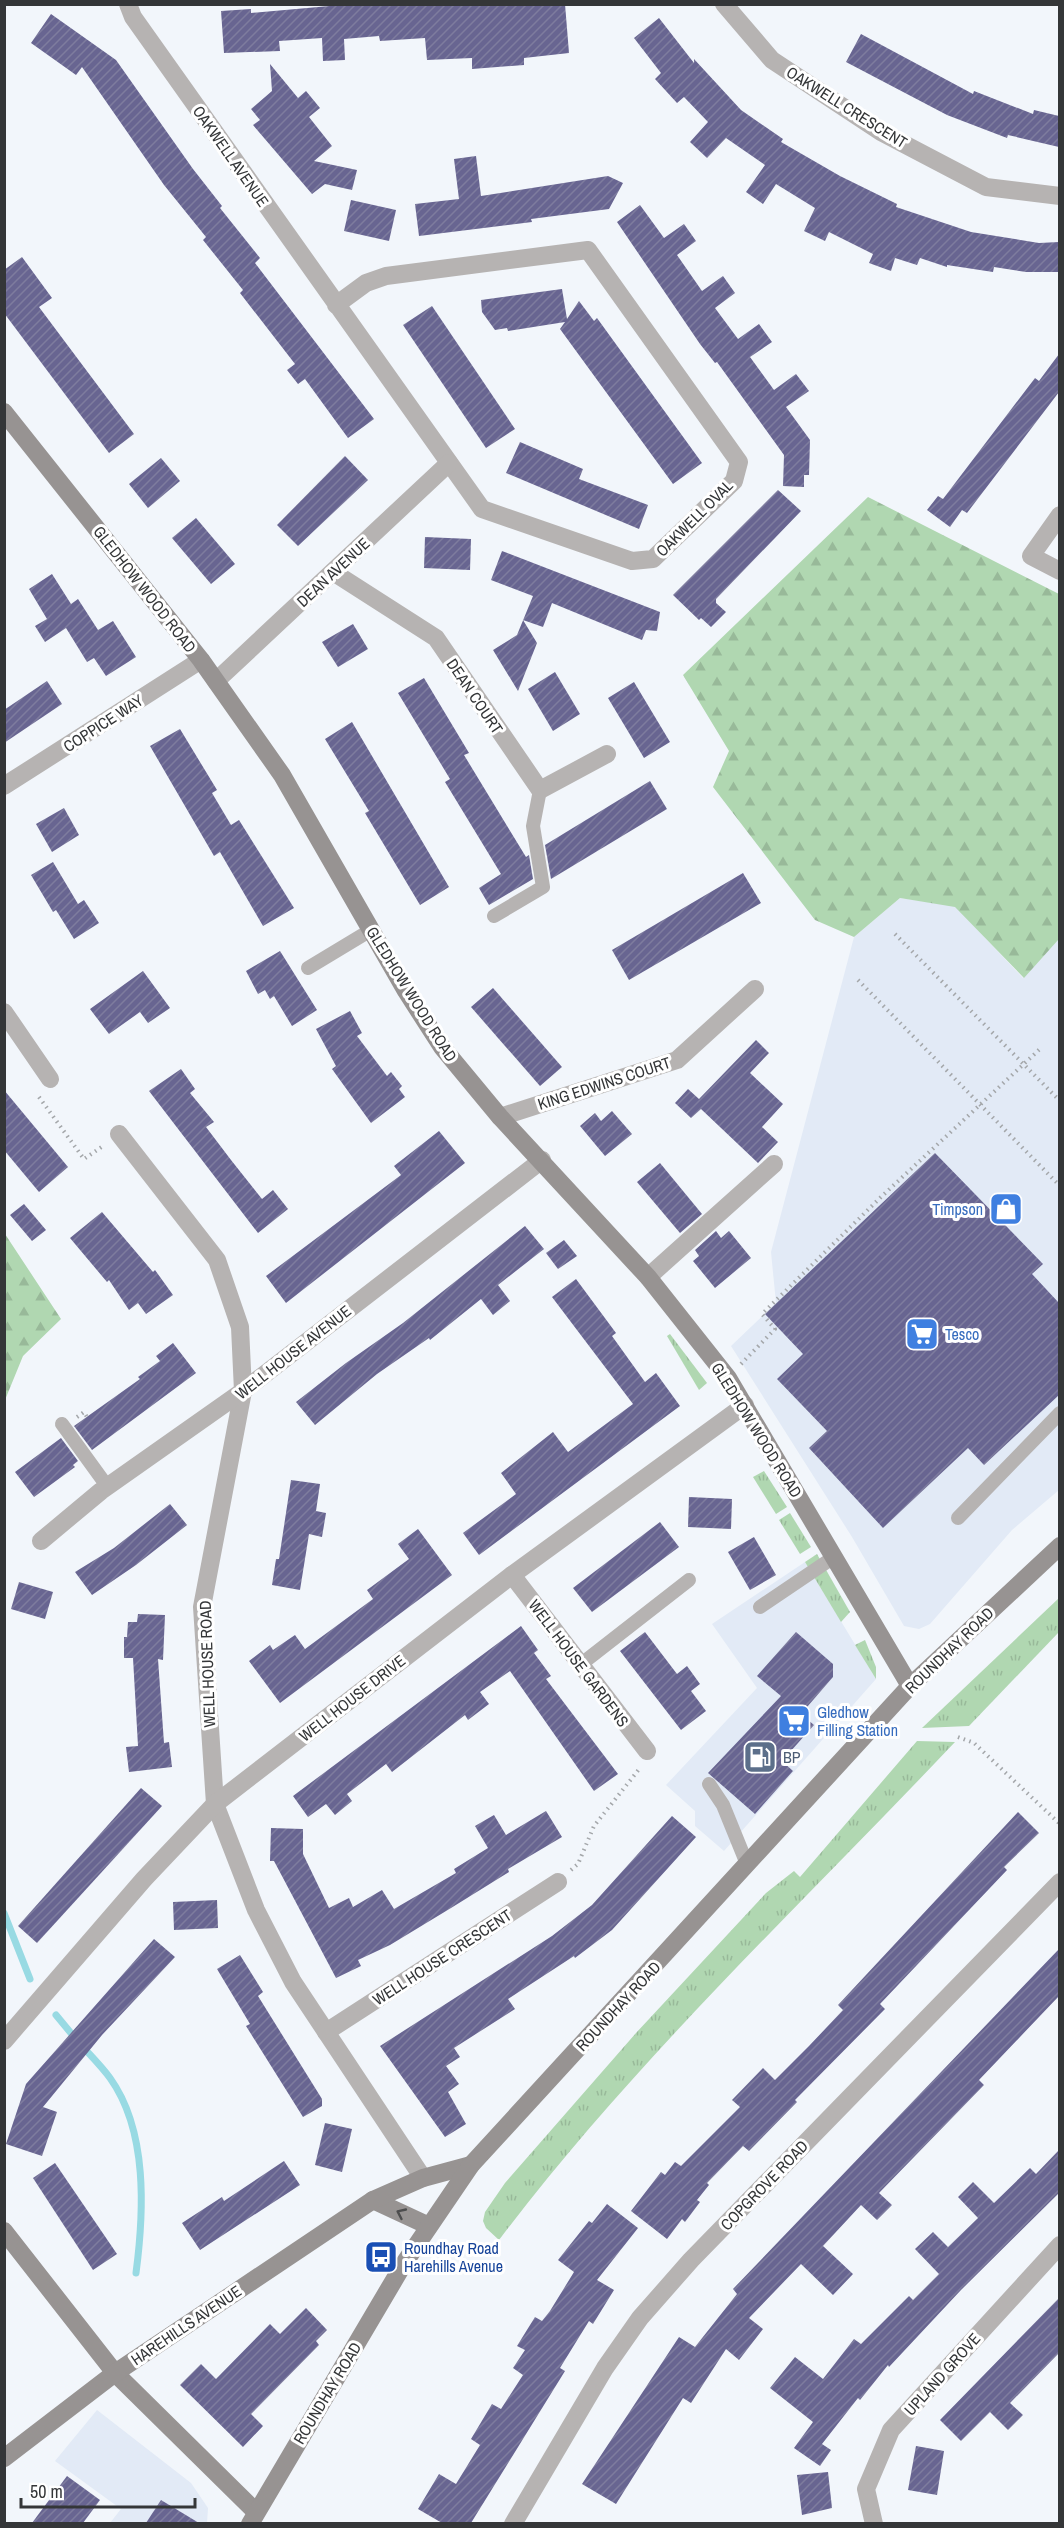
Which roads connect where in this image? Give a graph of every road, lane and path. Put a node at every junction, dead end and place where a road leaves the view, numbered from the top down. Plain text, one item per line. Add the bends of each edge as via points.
1 (128, 4) edge
2 (724, 4) edge
3 (1059, 196) edge
4 (336, 305) junction
5 (4, 412) edge
6 (449, 463) junction
7 (1059, 515) edge
8 (1059, 571) edge
9 (333, 572) junction
10 (201, 660) junction
11 (216, 681) junction
12 (608, 754) dead end
13 (4, 786) edge
14 (540, 790) junction
15 (494, 916) dead end
16 (371, 930) junction
17 (895, 934) dead end
18 (308, 968) dead end
19 (858, 980) dead end
20 (755, 989) dead end
21 (4, 1012) edge
22 (1041, 1048) dead end
23 (1023, 1064) junction
24 (50, 1079) joint
25 (1059, 1101) edge
26 (980, 1105) junction
27 (500, 1117) junction
28 (119, 1134) dead end
29 (84, 1159) dead end
30 (542, 1160) junction
31 (774, 1164) dead end
32 (1059, 1186) edge
33 (648, 1277) junction
34 (728, 1378) junction
35 (243, 1391) junction
36 (745, 1405) junction
37 (1059, 1413) edge
38 (62, 1424) dead end
39 (107, 1486) junction
40 (958, 1518) dead end
41 (41, 1541) dead end
42 (1059, 1546) edge
43 (834, 1557) junction
44 (512, 1575) junction
45 (689, 1580) dead end
46 (760, 1607) dead end
47 (580, 1665) junction
48 (910, 1686) junction
49 (958, 1737) dead end
50 (647, 1751) joint
51 (709, 1784) dead end
52 (215, 1804) junction
53 (1059, 1824) edge
54 (747, 1864) junction
55 (558, 1882) joint
56 (1059, 1882) edge
57 (326, 2032) junction
58 (4, 2041) edge
59 (471, 2165) junction
60 (423, 2178) junction
61 (373, 2200) junction
62 (429, 2226) junction
63 (4, 2231) edge
64 (1059, 2245) edge
65 (115, 2373) junction
66 (4, 2458) edge
67 (253, 2518) edge
68 (513, 2523) edge
69 (874, 2523) edge

1 - 4 street, OAKWELL AVENUE via 133,17
2 - 3 street, OAKWELL CRESCENT via 772,60 880,132 986,186
4 - 6 street, OAKWELL OVAL
4 - 6 street, OAKWELL OVAL via 366,283 386,276 588,250 739,462 734,481 653,559 632,561 482,509
5 - 10 street, GLEDHOW WOOD ROAD
6 - 9 street, DEAN AVENUE
7 - 8 street via 1031,556
9 - 11 street, DEAN AVENUE
9 - 14 street, DEAN COURT via 436,638
10 - 11 street, GLEDHOW WOOD ROAD
10 - 13 street, COPPICE WAY
11 - 16 street, GLEDHOW WOOD ROAD via 282,775
12 - 14 street
14 - 15 lane via 533,826 543,887
16 - 18 lane
16 - 27 street, GLEDHOW WOOD ROAD via 442,1047
17 - 23 path
19 - 26 path
20 - 27 street, KING EDWINS COURT via 676,1060
21 - 24 street
22 - 23 path
23 - 25 path
23 - 26 path
24 - 29 path via 34,1090
26 - 32 path
26 - 34 path via 762,1314 776,1329
27 - 30 street, GLEDHOW WOOD ROAD
28 - 35 street, WELL HOUSE ROAD via 217,1260 240,1327
30 - 33 street, GLEDHOW WOOD ROAD
30 - 35 street, WELL HOUSE AVENUE
31 - 33 street
33 - 34 street, GLEDHOW WOOD ROAD
34 - 36 street, GLEDHOW WOOD ROAD
35 - 39 street, WELL HOUSE AVENUE
35 - 52 street, WELL HOUSE ROAD via 202,1607
36 - 43 street, GLEDHOW WOOD ROAD
36 - 44 street, WELL HOUSE DRIVE
37 - 40 lane
38 - 39 lane
39 - 41 street, WELL HOUSE AVENUE
42 - 48 street, ROUNDHAY ROAD
43 - 46 lane
43 - 48 street, GLEDHOW WOOD ROAD
44 - 47 street, WELL HOUSE GARDENS
44 - 52 street, WELL HOUSE DRIVE
45 - 47 lane
47 - 50 street, WELL HOUSE GARDENS
48 - 54 street, ROUNDHAY ROAD
49 - 53 path via 974,1743
50 - 55 path via 638,1774 594,1826 578,1864
51 - 54 lane via 723,1805
52 - 57 street, WELL HOUSE ROAD via 256,1910 293,1982
52 - 58 street, WELL HOUSE DRIVE via 144,1879
54 - 59 street, ROUNDHAY ROAD
55 - 57 street, WELL HOUSE CRESCENT
56 - 68 street, COPGROVE ROAD via 691,2260 640,2318 605,2368
57 - 60 street, WELL HOUSE ROAD
59 - 60 street, HAREHILLS AVENUE
59 - 62 street, ROUNDHAY ROAD
60 - 61 street, HAREHILLS AVENUE
62 -> 61 street
61 - 65 street, HAREHILLS AVENUE
62 - 67 street, ROUNDHAY ROAD
63 - 65 street
64 - 69 street, UPLAND GROVE via 891,2430 866,2489
65 - 66 street, HAREHILLS AVENUE
65 - 67 street

